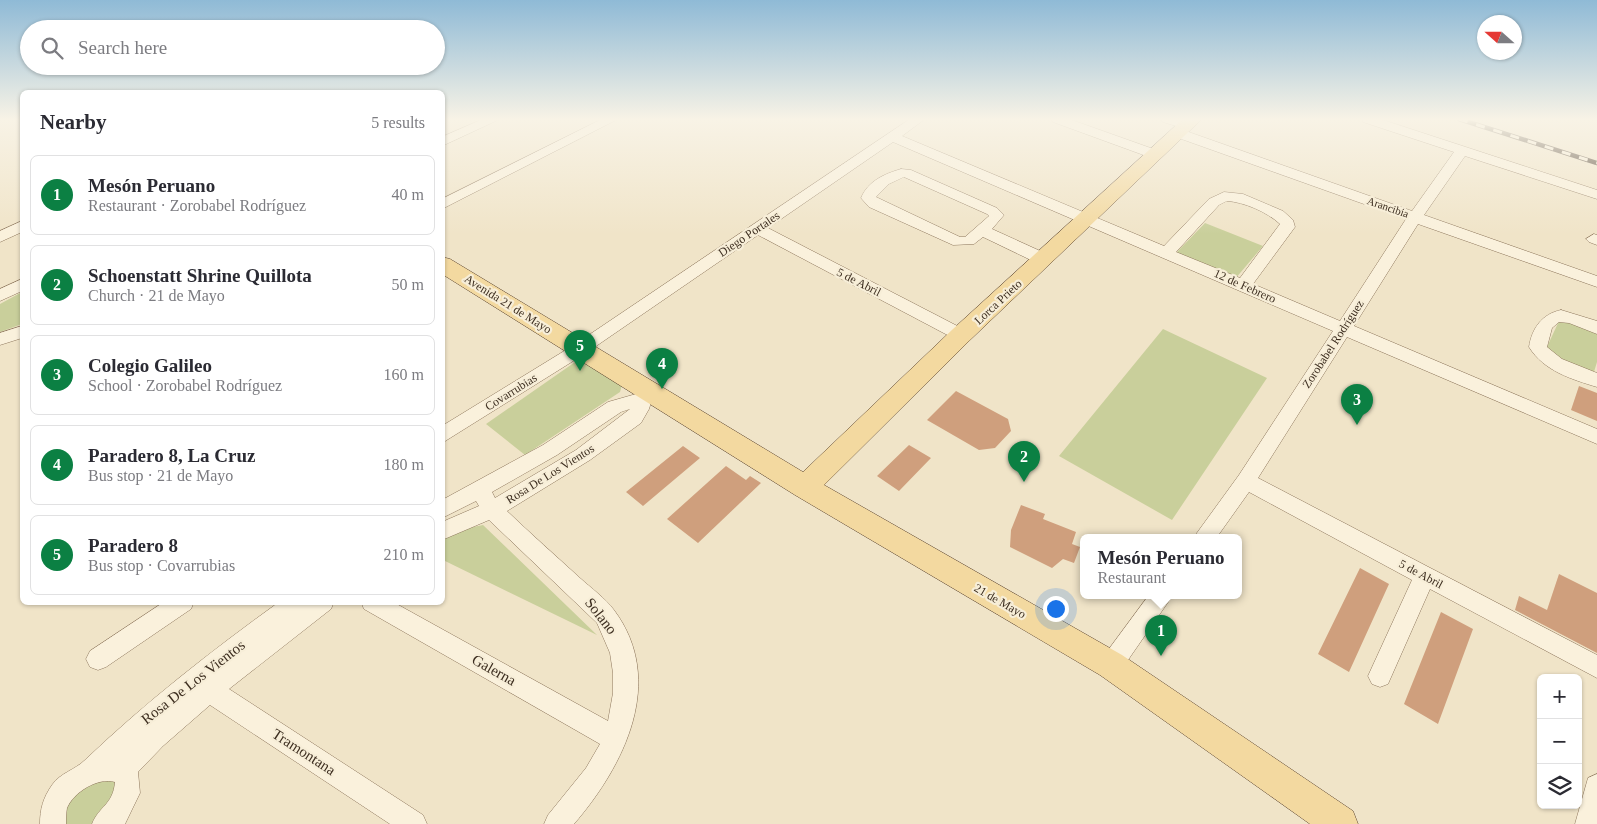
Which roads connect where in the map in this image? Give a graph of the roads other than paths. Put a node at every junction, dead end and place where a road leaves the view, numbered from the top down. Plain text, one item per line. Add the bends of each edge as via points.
1 (535, 157) edge
2 (863, 157) edge
3 (941, 157) edge
4 (1150, 157) edge
5 (1266, 157) edge
6 (1457, 157) edge
7 (1482, 157) edge
8 (1597, 195) edge
9 (445, 203) edge
10 (1415, 216) junction
11 (1085, 219) junction
12 (20, 227) edge
13 (757, 229) junction
14 (982, 230) junction
15 (0, 237) edge
16 (1167, 252) junction
17 (1043, 259) junction
18 (445, 266) edge
19 (1597, 282) edge
20 (20, 285) edge
21 (1243, 285) junction
22 (0, 296) edge
23 (1342, 328) junction
24 (1597, 328) edge
25 (20, 333) edge
26 (962, 335) junction
27 (0, 339) edge
28 (580, 349) junction
29 (1597, 380) edge
30 (646, 396) junction
31 (445, 434) edge
32 (1597, 437) edge
33 (1246, 481) junction
34 (805, 487) junction
35 (486, 500) junction
36 (445, 509) edge
37 (445, 529) edge
38 (1207, 534) edge
39 (1426, 576) junction
40 (1159, 599) edge
41 (178, 605) edge
42 (294, 605) edge
43 (319, 605) edge
44 (377, 605) edge
45 (98, 658) dead end
46 (1110, 665) junction
47 (1597, 667) edge
48 (1380, 676) dead end
49 (202, 684) junction
50 (616, 739) junction
51 (94, 769) junction
52 (123, 771) junction
53 (1597, 787) edge
54 (53, 824) edge
55 (105, 824) edge
56 (414, 824) edge
57 (557, 824) edge
58 (1340, 824) edge
59 (1588, 824) edge

1 - 9 street
2 - 13 street, Diego Portales
3 - 11 street, 12 de Febrero
4 - 11 main road, Lorca Prieto
5 - 10 street, Arancibia
6 - 10 street, Zorobabel Rodríguez
7 - 8 street
10 - 19 street, Arancibia
10 - 23 street, Zorobabel Rodríguez
11 - 16 street, 12 de Febrero
11 - 17 main road, Lorca Prieto
12 - 15 street
13 - 26 street, 5 de Abril
13 - 28 street, Diego Portales
14 - 14 street via 996,218 995,212 897,170 870,193 869,201 958,242 969,241
14 - 17 street
16 - 21 street, 12 de Febrero
16 - 21 street via 1214,202 1224,196 1238,198 1282,216 1288,223 1287,227
17 - 26 main road, Lorca Prieto
18 - 28 main road, Avenida 21 de Mayo
20 - 22 street
21 - 23 street, 12 de Febrero
23 - 32 street, 12 de Febrero
23 - 33 street, Zorobabel Rodríguez
24 - 29 street via 1562,316 1552,317 1538,347 1545,357
25 - 27 street
26 - 34 main road, Lorca Prieto
28 - 30 main road, Avenida 21 de Mayo
28 - 31 street, Covarrubias
30 - 34 main road, 21 de Mayo
30 - 35 street, Rosa De Los Vientos via 637,414 627,424 583,455
33 - 38 street, Zorobabel Rodríguez
33 - 39 street, 5 de Abril
34 - 46 main road, 21 de Mayo
35 - 36 street, Rosa De Los Vientos
35 - 37 street, Rosa De Los Vientos
35 - 50 street, Solano via 586,596 615,630 626,666 623,715
39 - 47 street, 5 de Abril
39 - 48 street
40 - 46 street
41 - 45 street
42 - 49 street, Rosa De Los Vientos
43 - 49 street, Rosa De Los Vientos
44 - 50 street, Galerna
46 - 58 main road, 21 de Mayo
49 - 51 street, Rosa De Los Vientos via 121,741
49 - 52 street, Rosa De Los Vientos
49 - 56 street, Tramontana
50 - 57 street, Solano via 599,772
51 - 52 street via 115,767
51 - 54 street, Rosa De Los Vientos via 60,796 54,808
52 - 55 street via 128,778 126,799
53 - 59 street

